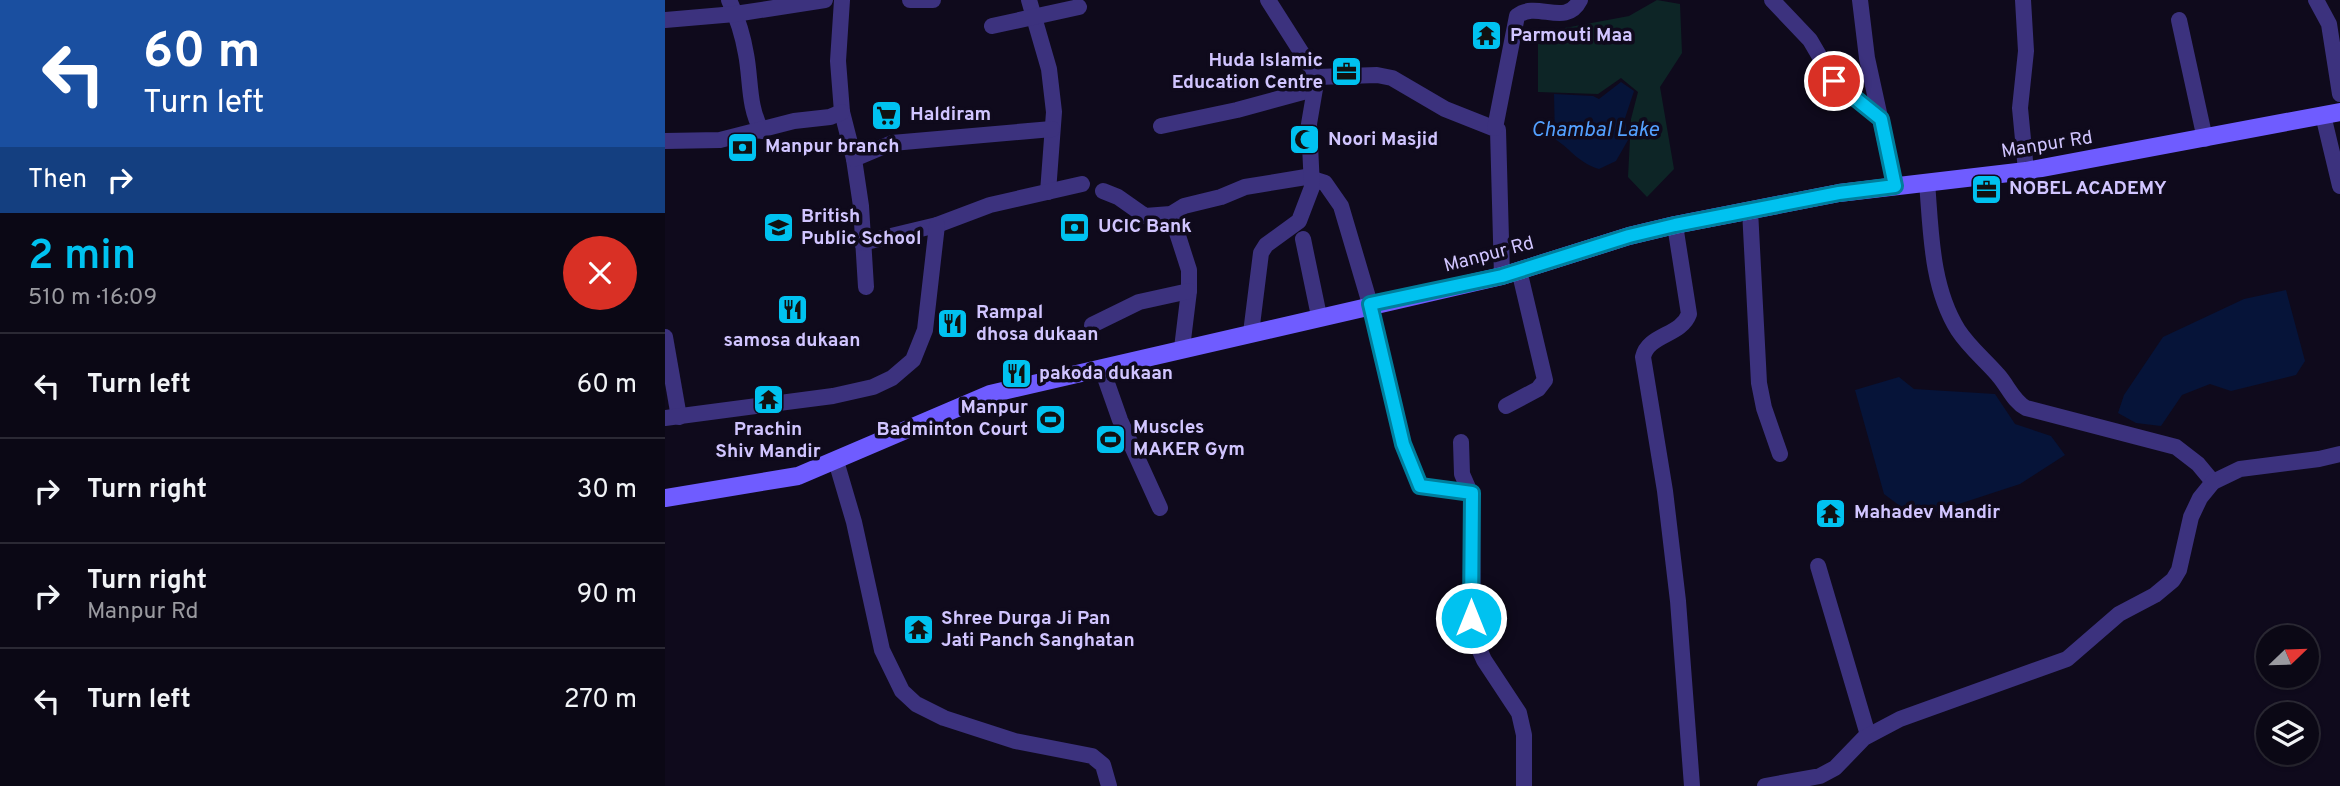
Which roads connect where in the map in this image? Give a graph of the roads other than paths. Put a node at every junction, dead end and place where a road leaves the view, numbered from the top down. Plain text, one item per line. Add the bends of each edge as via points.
1 (825, 0) edge
2 (842, 0) edge
3 (910, 0) edge
4 (933, 0) edge
5 (1030, 0) edge
6 (1268, 0) edge
7 (1580, 0) edge
8 (1773, 0) edge
9 (1860, 0) edge
10 (2023, 0) edge
11 (2316, 0) edge
12 (732, 7) edge
13 (1079, 7) dead end
14 (1035, 18) junction
15 (665, 20) edge
16 (2179, 20) dead end
17 (992, 26) dead end
18 (1315, 83) junction
19 (2340, 94) edge
20 (842, 112) junction
21 (2331, 114) edge
22 (1881, 119) junction
23 (1161, 126) dead end
24 (1495, 128) junction
25 (1052, 129) junction
26 (762, 131) junction
27 (2205, 139) junction
28 (665, 141) edge
29 (854, 159) junction
30 (2026, 171) junction
31 (1313, 181) junction
32 (1927, 182) junction
33 (1082, 184) dead end
34 (1895, 186) junction
35 (2340, 186) edge
36 (1103, 191) dead end
37 (1048, 192) junction
38 (1750, 210) junction
39 (1171, 214) junction
40 (937, 225) junction
41 (1675, 225) junction
42 (1303, 239) dead end
43 (862, 243) junction
44 (1511, 273) junction
45 (866, 287) dead end
46 (1189, 290) junction
47 (1370, 304) junction
48 (1319, 316) junction
49 (1092, 325) dead end
50 (1251, 333) junction
51 (665, 337) edge
52 (1182, 348) junction
53 (1102, 369) junction
54 (1506, 406) dead end
55 (672, 417) edge
56 (1461, 442) dead end
57 (1780, 454) dead end
58 (2340, 454) edge
59 (836, 461) junction
60 (2213, 482) junction
61 (1472, 493) junction
62 (665, 498) edge
63 (1160, 508) dead end
64 (1818, 566) dead end
65 (1868, 735) junction
66 (1109, 786) edge
67 (1524, 786) edge
68 (1692, 786) edge
69 (1765, 786) edge

1 - 12 street
2 - 20 street via 838,61
3 - 4 street
5 - 14 street
6 - 18 street
7 - 24 street via 1564,14 1530,10 1517,16
8 - 22 street via 1810,40 1834,81
9 - 22 street
10 - 30 street via 2020,107
11 - 19 street via 2329,24
12 - 15 street
12 - 26 street
13 - 14 street
14 - 17 street
14 - 25 street via 1049,69
16 - 27 street
18 - 23 street via 1237,110
18 - 24 street via 1377,75 1392,78 1445,109
18 - 31 street via 1309,124
20 - 26 street
20 - 29 street
21 - 27 main road, Manpur Rd
21 - 35 street
22 - 34 street
24 - 44 street via 1500,136
25 - 29 street via 892,143
25 - 37 street
26 - 28 street via 720,140
27 - 30 main road, Manpur Rd
29 - 43 street
30 - 32 main road, Manpur Rd
31 - 39 street via 1306,177 1245,187
31 - 47 street via 1325,183 1341,206
31 - 50 street via 1299,221 1261,253
32 - 34 main road, Manpur Rd
32 - 60 street via 1933,248 1946,307 1959,332 2018,403 2176,447
33 - 37 street
34 - 38 main road, Manpur Rd
36 - 39 street via 1145,216
37 - 40 street via 990,205
38 - 41 main road, Manpur Rd
38 - 57 street via 1759,383
39 - 46 street via 1188,270
40 - 43 street
40 - 55 street via 925,330 913,360 892,378 833,396
41 - 44 main road, Manpur Rd
41 - 68 street via 1689,314 1685,323 1647,346 1643,357 1678,601
42 - 48 street
43 - 45 street
44 - 47 main road, Manpur Rd
44 - 54 street via 1545,383
46 - 49 street via 1139,302
46 - 52 street
47 - 48 main road, Manpur Rd
47 - 61 street via 1403,444 1420,486
48 - 50 main road, Manpur Rd
50 - 52 main road, Manpur Rd
51 - 55 street
52 - 53 main road, Manpur Rd
53 - 59 main road, Manpur Rd via 990,394
53 - 63 street
56 - 61 street via 1462,474
58 - 60 street via 2248,467
59 - 62 main road, Manpur Rd via 776,481
59 - 66 street via 855,522 882,649 902,691 944,718 1015,741 1092,756 1103,765
60 - 65 street via 2191,517 2179,570 2166,587 2119,614 2080,651 2055,666 1900,719
61 - 67 street via 1473,635 1519,713
64 - 65 street
65 - 69 street via 1828,772

